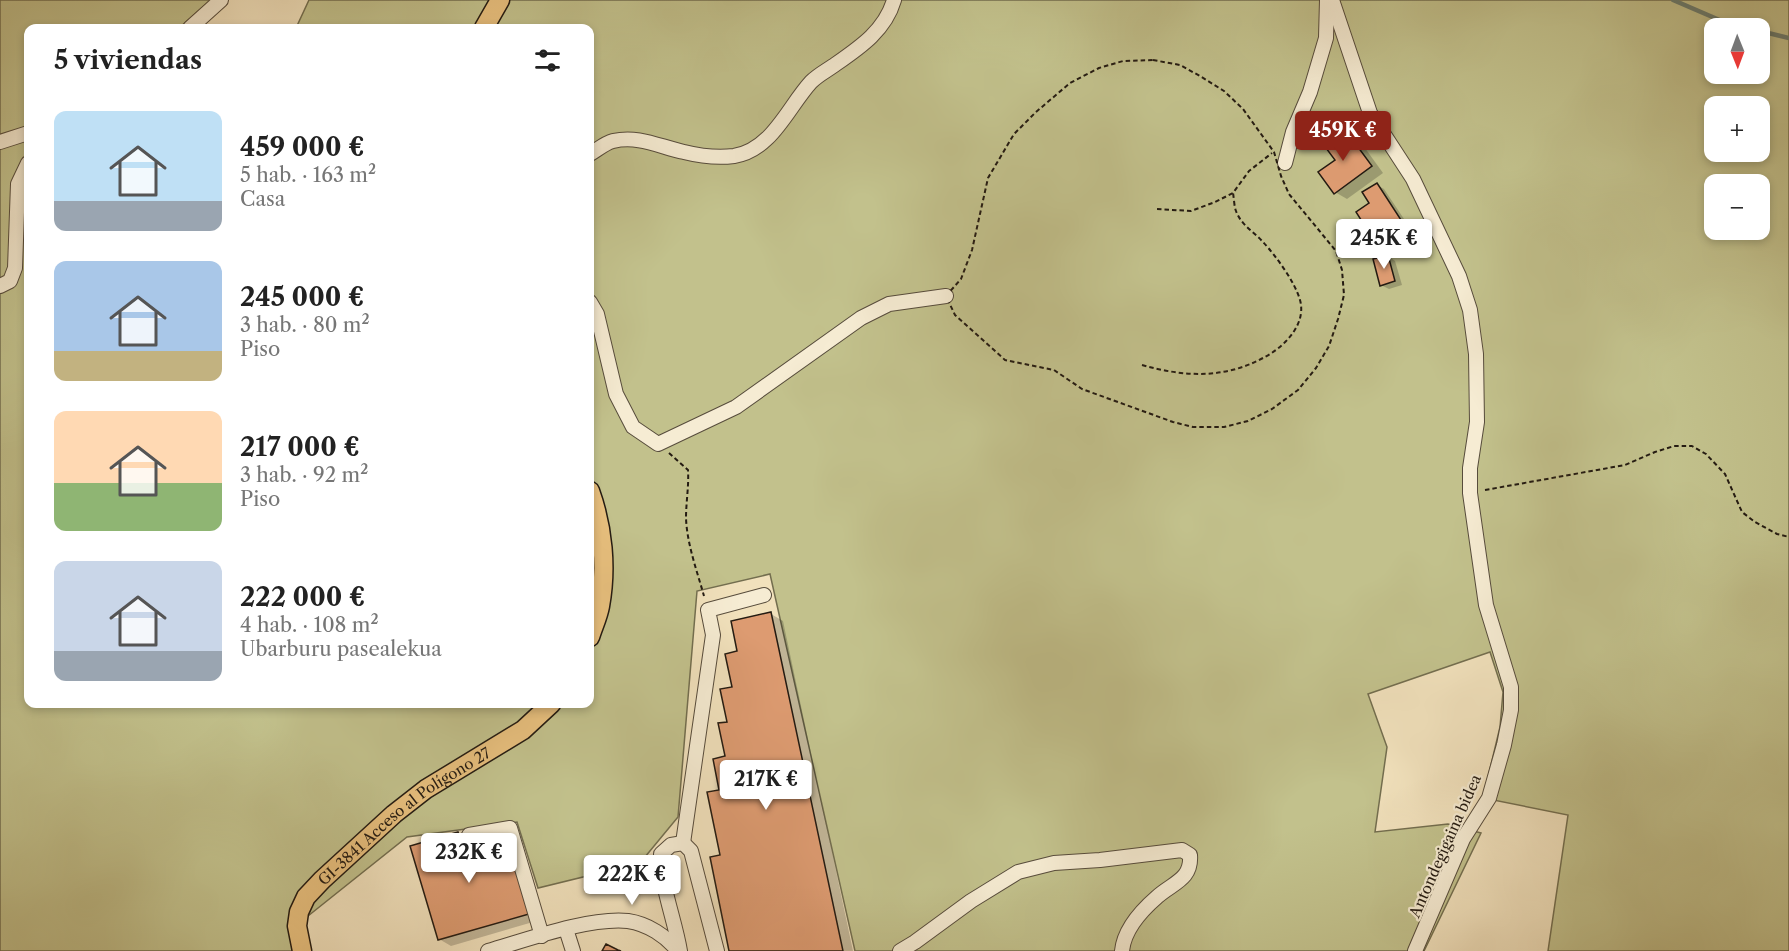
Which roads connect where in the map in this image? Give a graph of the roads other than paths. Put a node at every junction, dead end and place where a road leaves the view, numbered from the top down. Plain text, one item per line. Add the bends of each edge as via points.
1 (220, 0) edge
2 (500, 0) edge
3 (894, 0) edge
4 (1327, 0) edge
5 (1332, 0) edge
6 (195, 24) edge
7 (486, 24) edge
8 (24, 134) edge
9 (0, 142) edge
10 (594, 152) edge
11 (1285, 163) dead end
12 (24, 171) edge
13 (0, 286) edge
14 (946, 296) road end
15 (594, 309) edge
16 (594, 504) edge
17 (764, 595) dead end
18 (594, 625) edge
19 (547, 708) edge
20 (469, 835) dead end
21 (683, 843) junction
22 (566, 929) junction
23 (543, 936) junction
24 (302, 951) edge
25 (488, 951) edge
26 (573, 951) edge
27 (679, 951) edge
28 (717, 951) edge
29 (900, 951) edge
30 (1122, 951) edge
31 (1415, 951) edge

1 - 6 street
2 - 7 main road
3 - 10 street via 885,22 872,37 813,80 775,131 758,146 737,156 713,157 633,138 611,141
4 - 11 street via 1326,38
5 - 31 street, Antondegigaina bidea via 1370,113 1413,179 1459,276 1470,310 1476,354 1477,422 1470,493 1486,605 1510,687 1511,710 1489,798 1463,839
8 - 9 street
12 - 13 street via 18,184 15,268 10,281
14 - 15 street via 889,304 861,318 736,407 658,444 633,426 616,394
16 - 18 main road via 604,552 600,606
17 - 21 street via 708,610 713,635
19 - 24 main road, GI-3841 Acceso al Polígono 27 via 524,730 426,789 322,880 306,897 299,912 297,926
20 - 23 street via 510,828
21 - 27 street via 671,845 661,854
21 - 28 street via 691,851
22 - 23 street
22 - 26 street
22 - 27 street via 629,921 661,934
23 - 25 street
29 - 30 street via 1018,872 1054,862 1182,849 1190,855 1191,865 1180,881 1158,896 1135,921 1123,940

